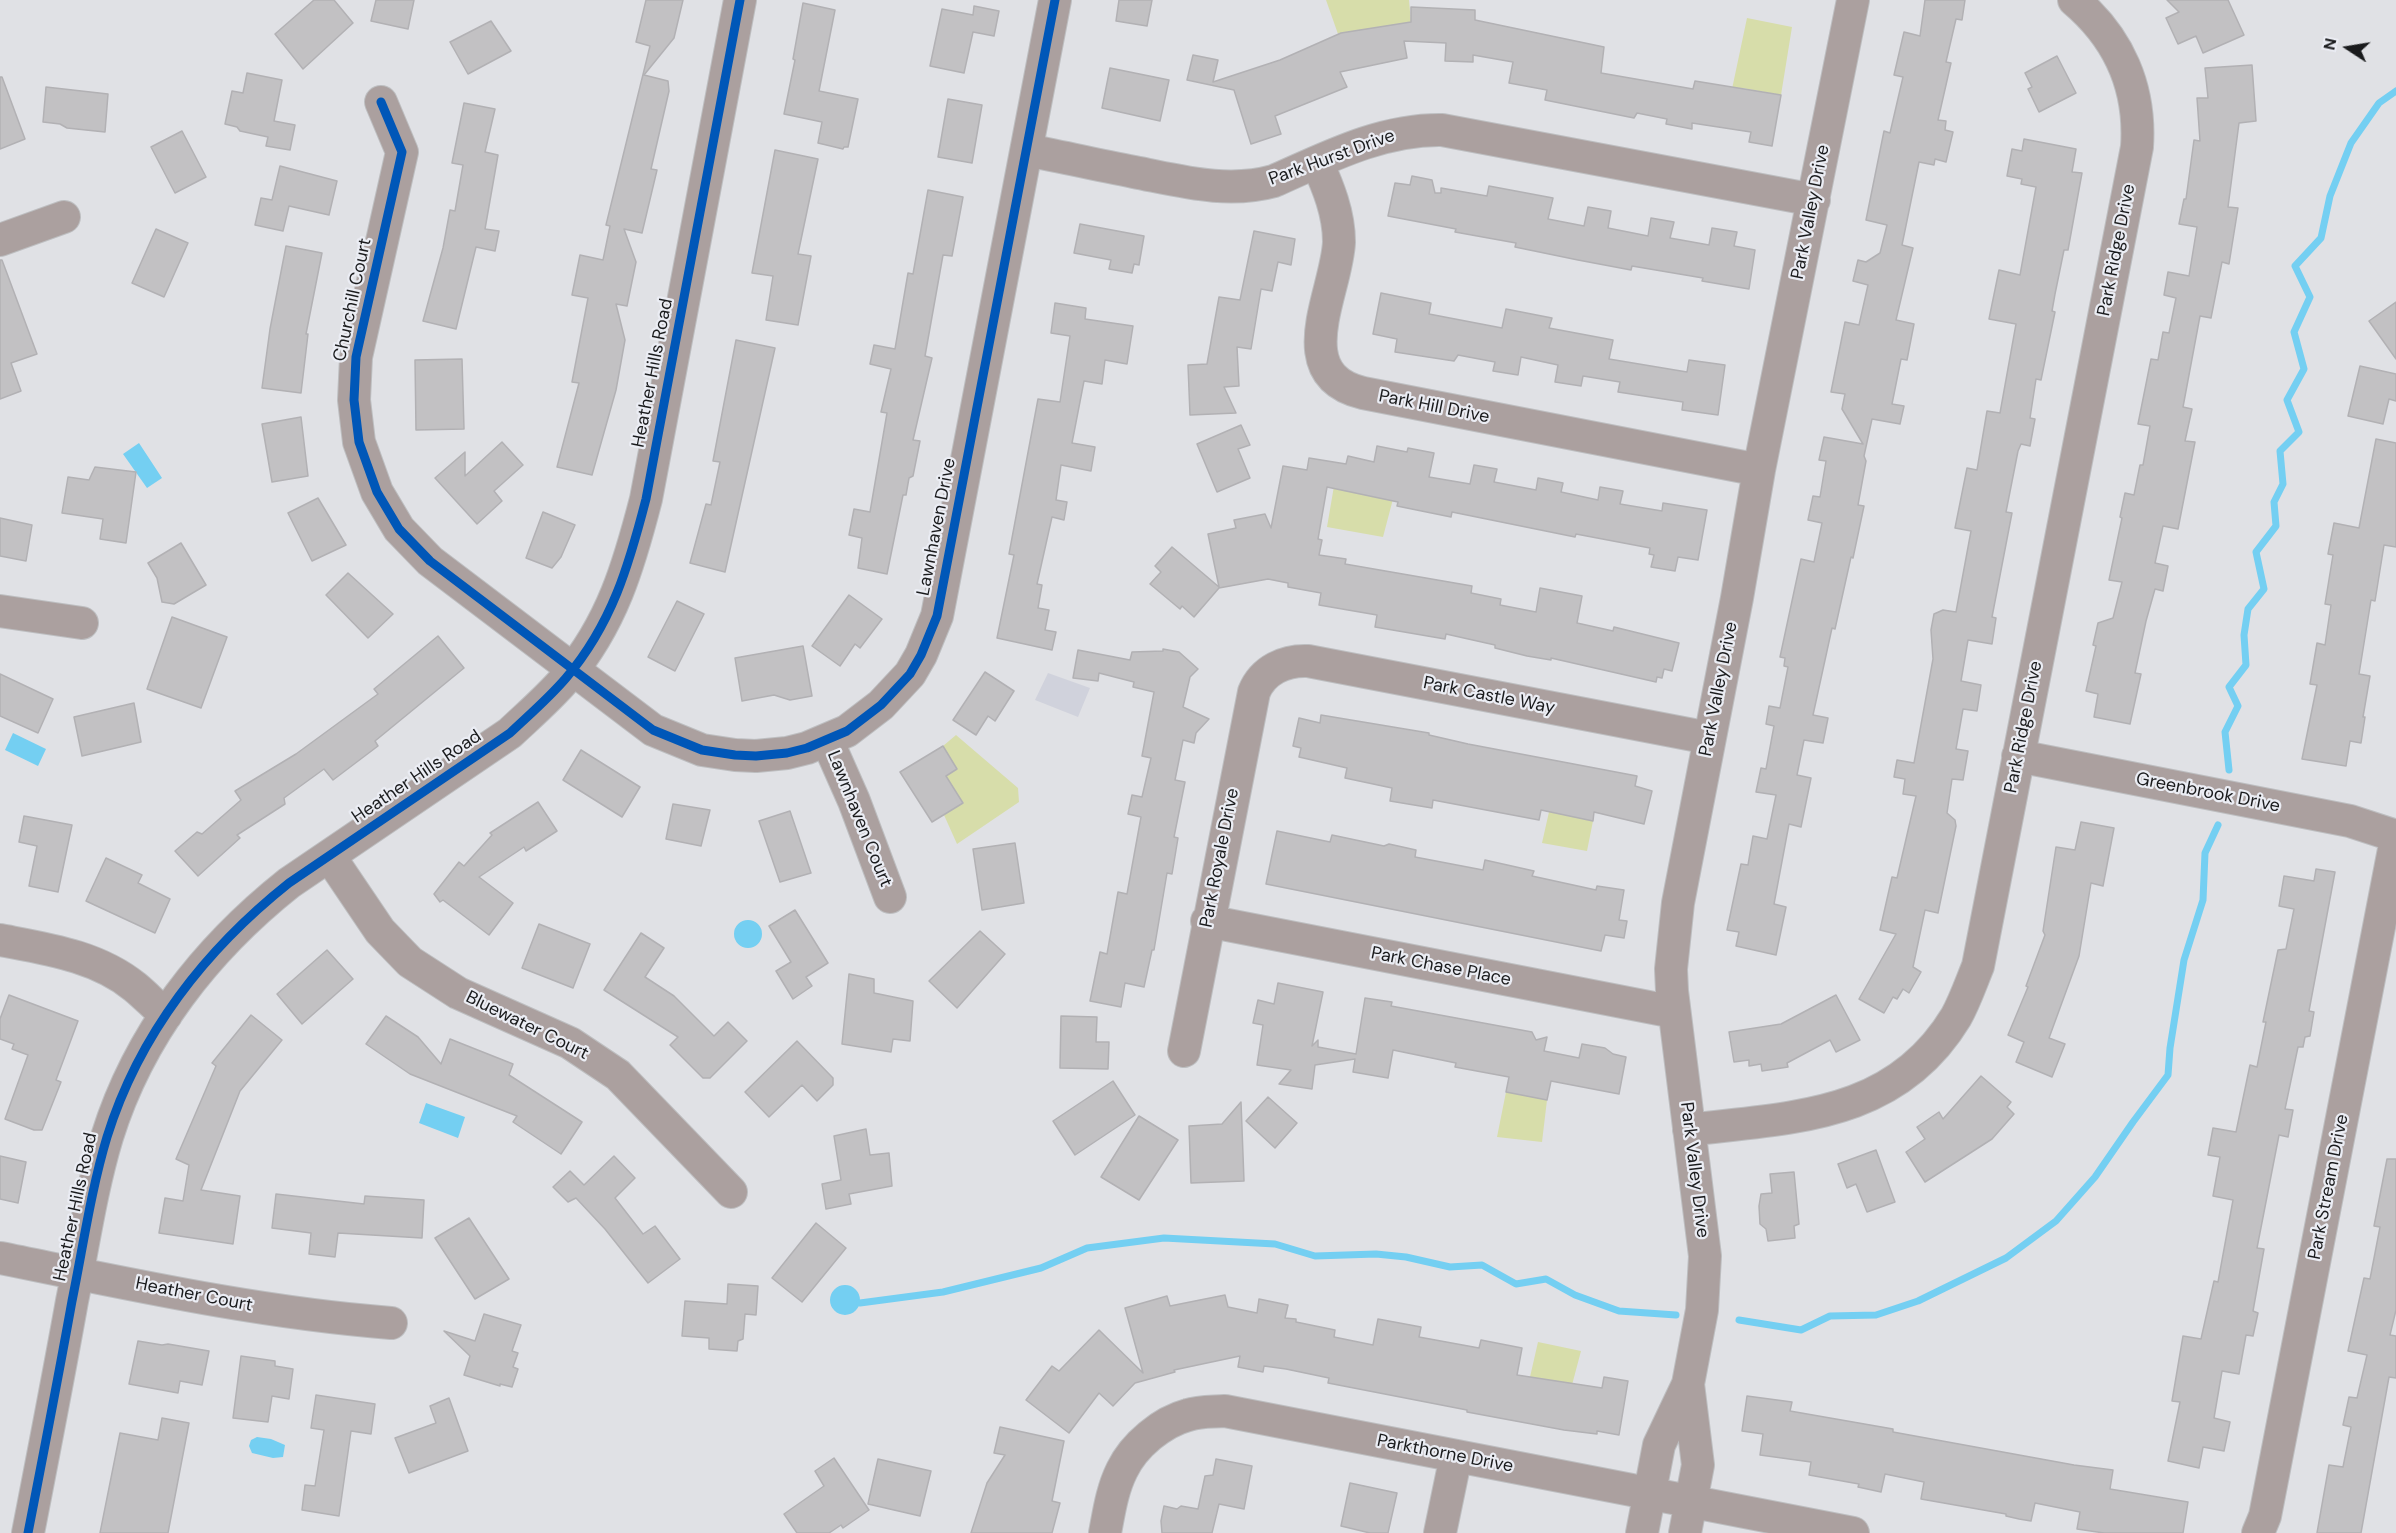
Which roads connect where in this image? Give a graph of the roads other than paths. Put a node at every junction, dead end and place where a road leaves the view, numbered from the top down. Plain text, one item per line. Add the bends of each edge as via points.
1 (740, 0) edge
2 (1055, 0) edge
3 (1853, 0) edge
4 (2074, 0) edge
5 (381, 102) dead end
6 (1026, 150) junction
7 (1317, 162) junction
8 (1814, 200) junction
9 (64, 218) dead end
10 (0, 240) edge
11 (1759, 470) junction
12 (0, 611) edge
13 (82, 623) dead end
14 (573, 669) junction
15 (1271, 671) joint
16 (1709, 738) junction
17 (827, 740) junction
18 (2018, 756) junction
19 (2396, 837) edge
20 (330, 857) junction
21 (891, 897) dead end
22 (1208, 921) junction
23 (0, 940) edge
24 (1674, 1012) junction
25 (166, 1015) junction
26 (1184, 1051) dead end
27 (1689, 1130) junction
28 (731, 1192) dead end
29 (0, 1258) edge
30 (77, 1273) junction
31 (391, 1323) dead end
32 (1688, 1384) junction
33 (1456, 1456) junction
34 (1649, 1494) junction
35 (1691, 1502) junction
36 (28, 1533) edge
37 (1105, 1533) edge
38 (1440, 1533) edge
39 (1642, 1533) edge
40 (1685, 1533) edge
41 (1853, 1533) edge
42 (2258, 1533) edge

1 - 14 street, Heather Hills Road via 644,508 631,560 610,612
2 - 6 street, Lawnhaven Drive
3 - 8 street, Park Valley Drive
4 - 18 street, Park Ridge Drive via 2098,22 2121,59 2134,91 2138,135
5 - 14 street, Churchill Court via 402,152 355,368 354,400 362,452 376,492 405,536 443,572
6 - 7 street, Park Hurst Drive via 1226,188 1265,184
6 - 17 street, Lawnhaven Drive via 937,616 910,674 872,712
7 - 8 street, Park Hurst Drive via 1386,136 1413,130 1442,130
7 - 11 street, Park Hill Drive via 1330,192 1339,241 1320,347 1333,377 1347,387
8 - 11 street, Park Valley Drive
9 - 10 street
11 - 16 street, Park Valley Drive
12 - 13 street
14 - 17 street, Lawnhaven Drive via 653,730 702,750 756,756 787,753
14 - 20 street, Heather Hills Road via 510,733
15 - 16 street, Park Castle Way via 1287,663 1308,661
15 - 22 street, Park Royale Drive via 1254,692
16 - 24 street, Park Valley Drive via 1678,903 1671,969
17 - 21 street, Lawnhaven Court
18 - 19 street, Greenbrook Drive via 2350,821
18 - 27 street, Park Ridge Drive via 1978,966 1956,1016 1929,1051 1888,1086 1838,1108
19 - 42 street, Park Stream Drive
20 - 25 street, Heather Hills Road via 248,917 189,981
20 - 28 street, Bluewater Court via 380,931 410,962 448,988 564,1040 618,1075
22 - 24 street, Park Chase Place
22 - 26 street, Park Royale Drive
23 - 25 street via 63,952 104,968 134,986
24 - 27 street, Park Valley Drive
25 - 30 street, Heather Hills Road via 127,1084 108,1136
27 - 32 street, Park Valley Drive via 1705,1256 1702,1310
29 - 30 street, Heather Court
30 - 31 street, Heather Court via 264,1308
30 - 36 street, Heather Hills Road
32 - 34 street, Park Valley Drive via 1659,1445
32 - 35 street, Park Valley Drive via 1698,1465
33 - 34 street, Parkthorne Drive
33 - 37 street, Parkthorne Drive via 1236,1413 1197,1413 1170,1422 1142,1443 1127,1461 1114,1492
33 - 38 street
34 - 35 street, Parkthorne Drive
34 - 39 street, Park Valley Drive
35 - 40 street, Park Valley Drive
35 - 41 street, Parkthorne Drive

